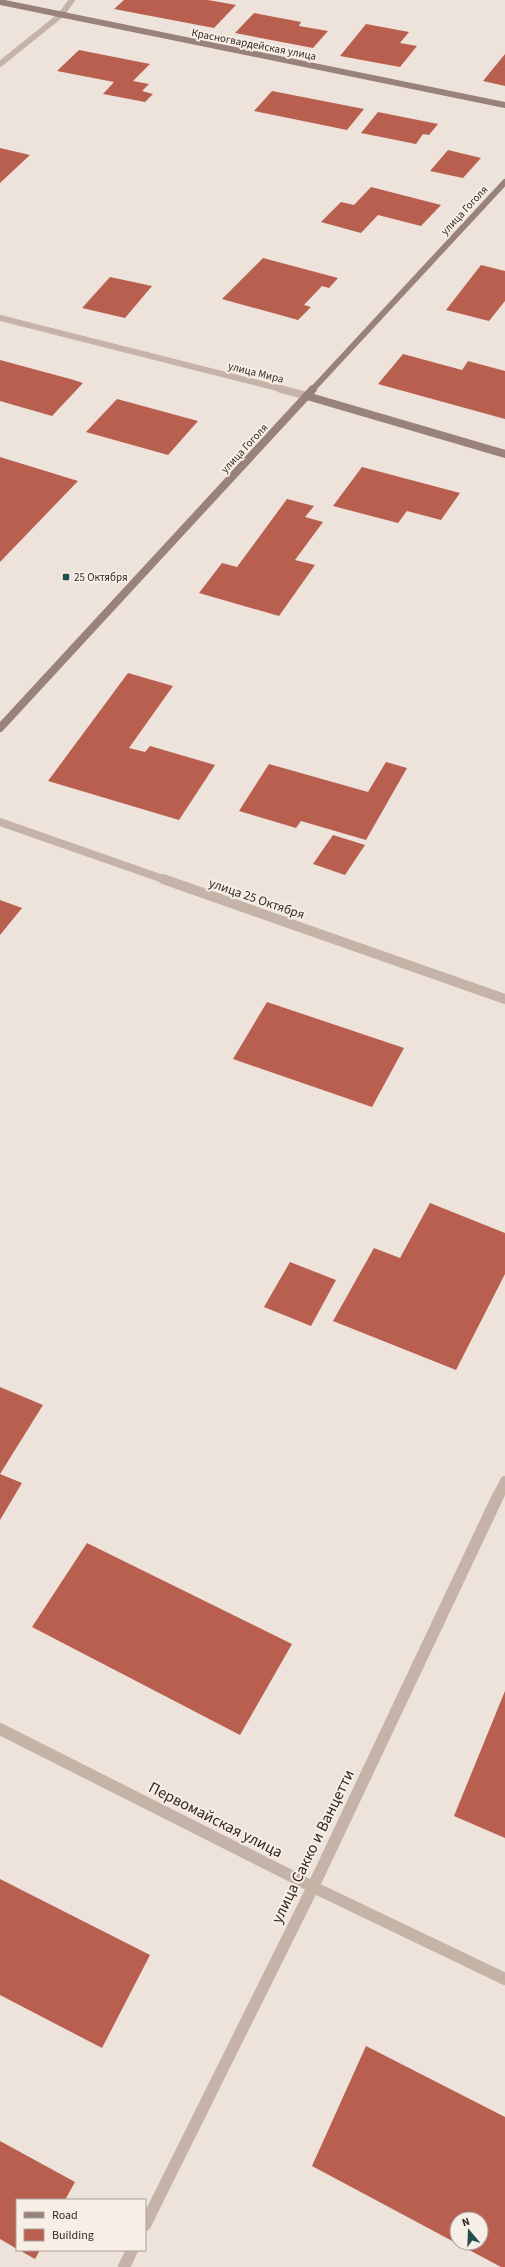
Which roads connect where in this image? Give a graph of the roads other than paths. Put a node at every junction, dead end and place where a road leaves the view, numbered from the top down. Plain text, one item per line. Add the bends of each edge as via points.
1 (72, 0) edge
2 (0, 2) edge
3 (61, 15) junction
4 (0, 64) edge
5 (505, 105) edge
6 (505, 182) edge
7 (0, 318) edge
8 (307, 396) junction
9 (505, 454) edge
10 (0, 728) edge
11 (0, 822) edge
12 (505, 999) edge
13 (505, 1481) edge
14 (0, 1729) edge
15 (313, 1887) junction
16 (505, 1979) edge
17 (146, 2223) edge
18 (132, 2251) edge
19 (124, 2267) edge

1 - 3 street
2 - 3 main road, Красногвардейская улица
3 - 4 street
3 - 5 main road, Красногвардейская улица
6 - 8 main road, улица Гоголя
7 - 8 street, улица Мира
8 - 9 main road, улица Мира
8 - 10 main road, улица Гоголя
11 - 12 street, улица 25 Октября
13 - 15 street, улица Сакко и Ванцетти
14 - 15 street, Первомайская улица
15 - 16 street, Первомайская улица
15 - 17 street, улица Сакко и Ванцетти
18 - 19 street

